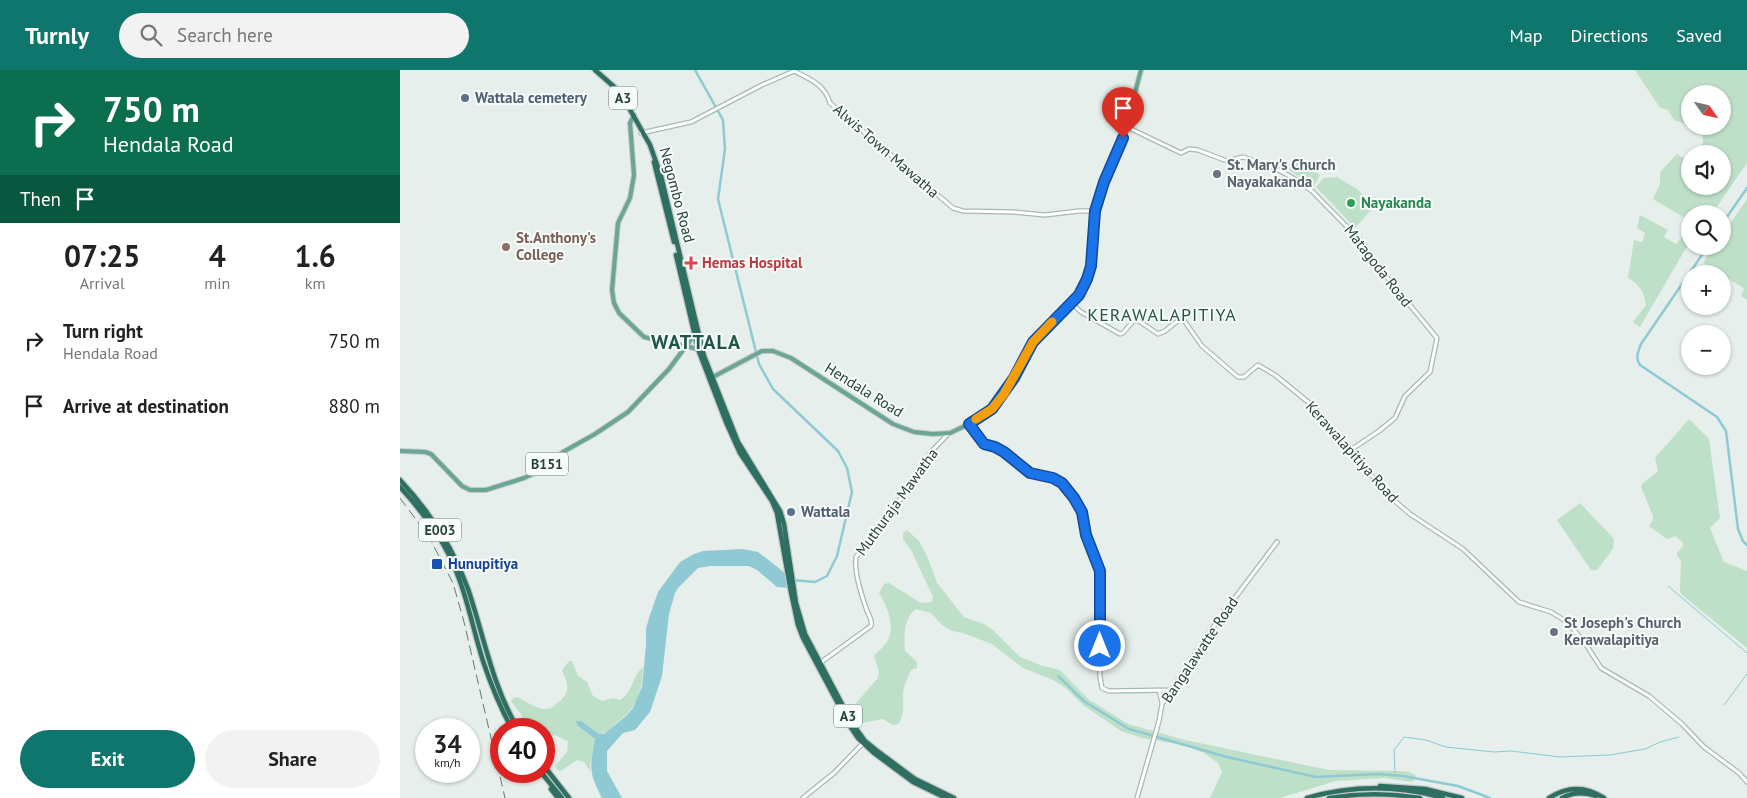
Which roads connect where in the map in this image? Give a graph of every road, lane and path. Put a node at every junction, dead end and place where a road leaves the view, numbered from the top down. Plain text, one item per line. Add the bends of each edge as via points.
1 (590, 70) edge
2 (595, 70) edge
3 (1141, 70) edge
4 (633, 116) junction
5 (1126, 126) junction
6 (642, 133) junction
7 (1095, 211) junction
8 (1072, 304) junction
9 (695, 334) junction
10 (687, 347) junction
11 (698, 349) junction
12 (711, 378) junction
13 (969, 424) junction
14 (950, 433) junction
15 (400, 450) edge
16 (1349, 451) junction
17 (400, 480) edge
18 (400, 487) edge
19 (1277, 542) dead end
20 (466, 589) junction
21 (819, 664) junction
22 (1159, 690) junction
23 (1171, 690) junction
24 (1162, 704) junction
25 (508, 717) edge
26 (864, 742) junction
27 (555, 780) edge
28 (1747, 782) edge
29 (547, 783) edge
30 (548, 783) edge
31 (1371, 788) junction
32 (559, 798) edge
33 (569, 798) edge
34 (803, 798) edge
35 (946, 798) edge
36 (954, 798) edge
37 (1137, 798) edge
38 (1308, 798) edge
39 (1329, 798) edge
40 (1420, 798) edge
41 (1443, 798) edge
42 (1462, 798) edge
43 (1549, 798) edge
44 (1562, 798) edge
45 (1567, 798) edge
46 (1595, 798) edge
47 (1600, 798) edge
48 (1604, 798) edge

1 - 4 highway, Negombo Road / A3 via 615,91
2 - 4 highway, Negombo Road / A3 via 620,92
3 - 5 main road, Hendala Road
4 - 6 highway, Negombo Road / A3
4 - 10 main road via 630,123 634,175 630,198 618,224 612,290 614,303 619,313 644,337
5 - 7 main road, Hendala Road
5 - 16 street, Matagoda Road via 1181,153 1189,149 1227,161 1243,157 1252,160 1284,173 1312,191 1363,243 1371,258 1437,338 1430,372 1405,396 1395,418
6 - 7 street, Alwis Town Mawatha via 691,122 794,71 820,85 830,103 953,208 1045,215
6 - 9 highway, Negombo Road / A3 via 660,182
6 - 12 highway, Negombo Road / A3 via 662,176
7 - 8 main road, Hendala Road via 1091,266
8 - 13 main road, Hendala Road via 1033,342 1014,378 992,409
8 - 16 street, Kerawalapitiya Road via 1080,312 1120,334 1134,320 1158,334 1184,319 1202,346 1238,377 1244,377 1258,365 1313,406
9 - 10 main road
9 - 11 highway, Negombo Road / A3
10 - 11 main road
10 - 15 main road, B151 via 628,412 524,478 472,491 462,486 431,454
11 - 12 highway, Negombo Road / A3
12 - 14 main road, Hendala Road via 766,350 782,353 893,424 914,432
12 - 21 highway, Negombo Road / A3 via 738,442 780,511 798,625
13 - 14 main road, Hendala Road
13 - 22 street via 984,444 1000,450 1030,473 1053,478 1065,485 1082,512 1086,535 1100,571 1102,688 1109,691
14 - 21 street, Muthuraja Mawatha via 931,452 911,485 856,557 872,626
16 - 28 street, Kerawalapitiya Road via 1396,502 1463,550 1519,602 1551,612 1567,622 1601,668 1649,696
17 - 20 highway, E003 via 446,540
18 - 20 highway, E003 via 441,541
19 - 23 street, Bangalawatte Road
20 - 25 highway, E003 via 484,662
21 - 26 highway, Negombo Road / A3 via 850,726
22 - 23 street
22 - 24 street
23 - 24 street, Bangalawatte Road
24 - 37 street, Bangalawatte Road
26 - 34 street via 834,773
26 - 35 highway, Negombo Road / A3 via 913,782
26 - 36 highway, Negombo Road / A3 via 915,779
27 - 33 highway
29 - 32 highway
30 - 32 highway
31 - 38 highway
31 - 41 highway
31 - 42 highway via 1402,786
39 - 40 highway via 1372,793
43 - 48 highway via 1566,789 1577,788
44 - 47 highway via 1577,793
45 - 46 highway via 1582,795

